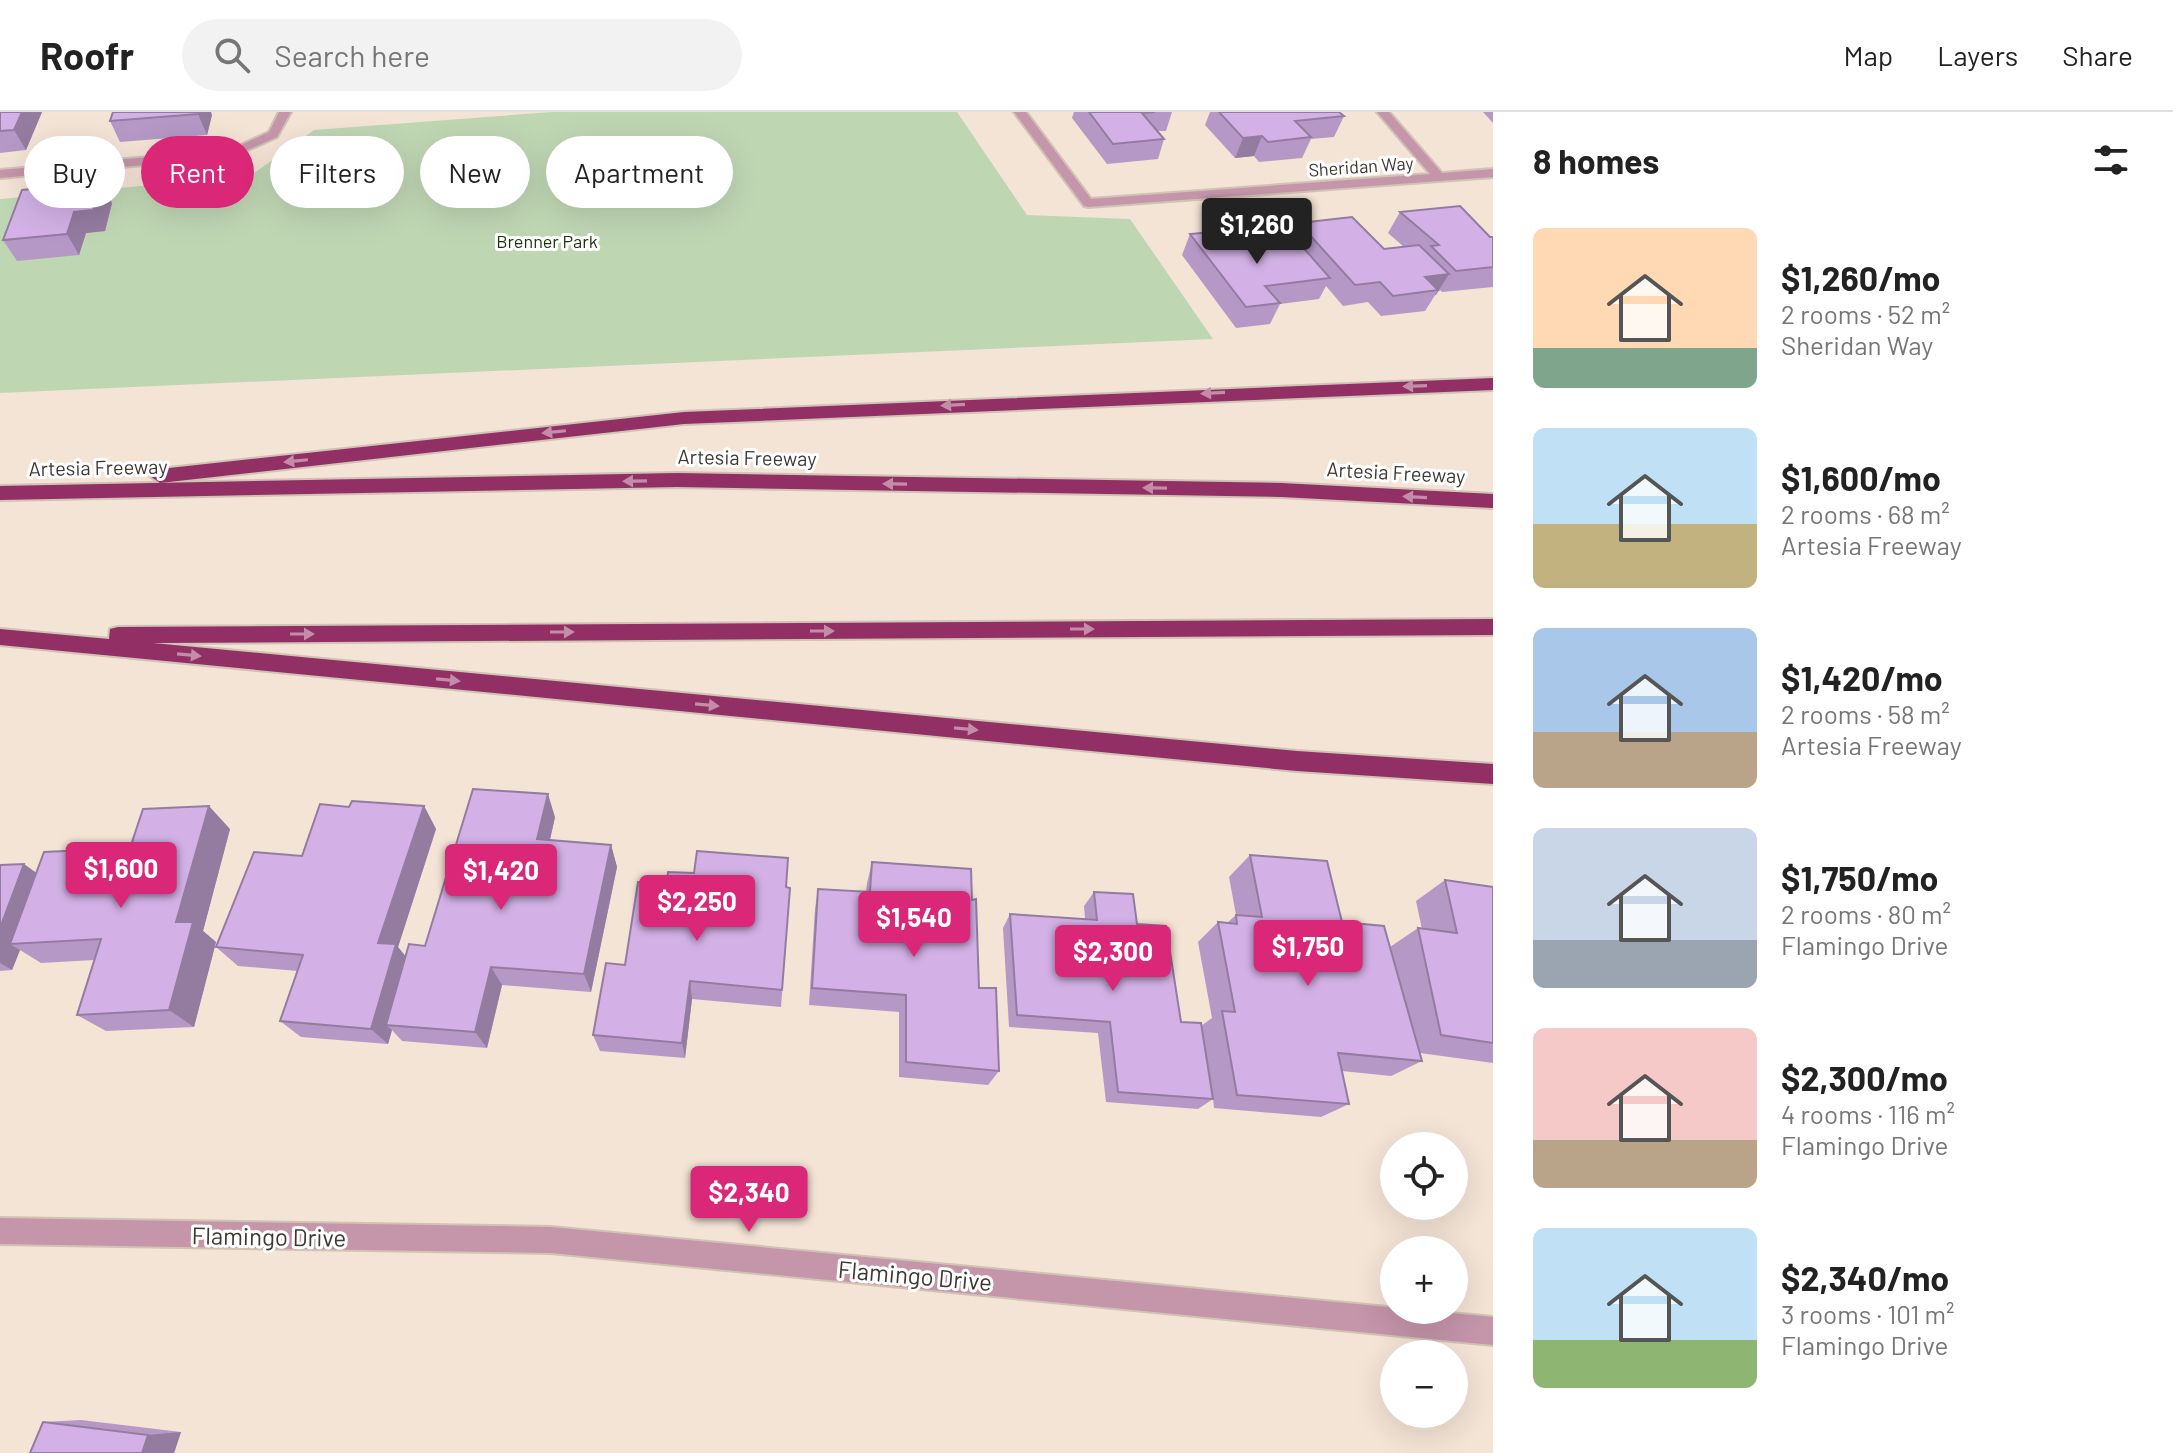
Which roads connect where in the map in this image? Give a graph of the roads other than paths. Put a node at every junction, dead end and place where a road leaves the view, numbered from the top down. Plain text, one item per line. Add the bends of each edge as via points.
1 (285, 112) edge
2 (1020, 112) edge
3 (1383, 112) edge
4 (1493, 173) edge
5 (0, 174) edge
6 (1441, 179) junction
7 (1493, 384) edge
8 (5, 493) edge
9 (1493, 501) edge
10 (1493, 627) edge
11 (0, 636) edge
12 (1493, 774) edge
13 (0, 1231) edge
14 (1493, 1331) edge

1 - 5 street via 284,123 266,141 232,153
2 - 6 street, Sheridan Way via 1088,203
3 - 6 street
4 - 6 street, Sheridan Way
7 -> 8 highway via 684,418
9 -> 8 highway, Artesia Freeway via 1281,490 677,480
11 -> 10 highway
11 -> 12 highway via 1297,761
13 - 14 street, Flamingo Drive via 551,1240

